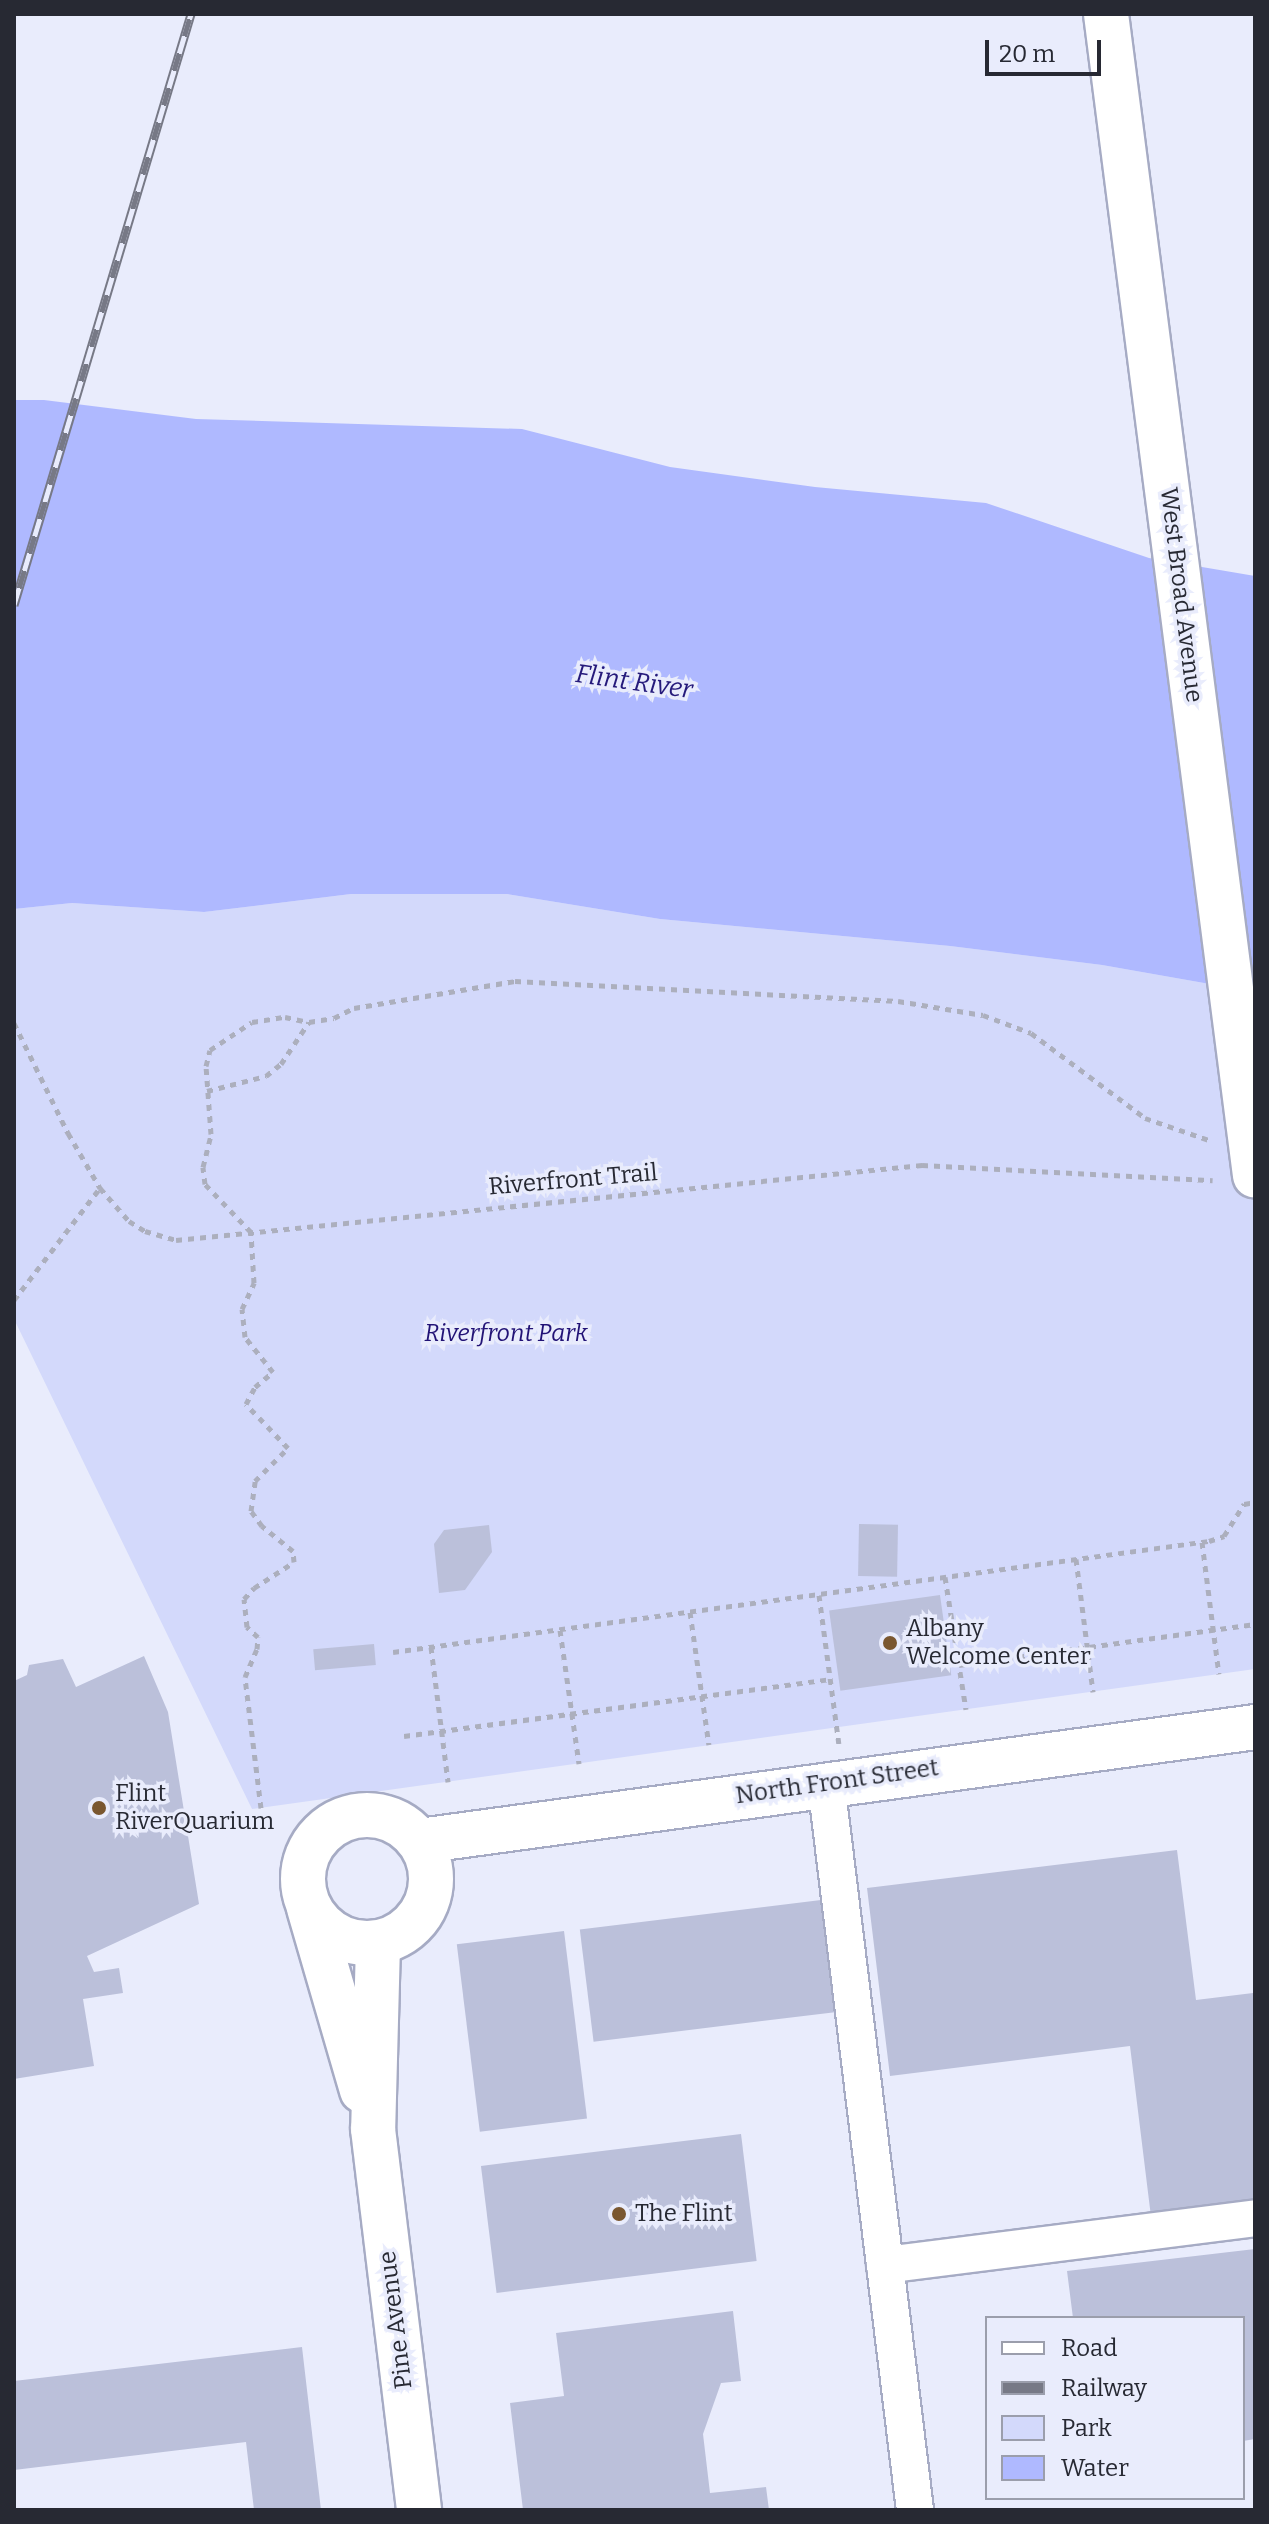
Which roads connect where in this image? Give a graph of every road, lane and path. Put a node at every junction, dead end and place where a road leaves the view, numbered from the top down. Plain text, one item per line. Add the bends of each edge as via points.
1 (1106, 14) edge
2 (309, 1022) junction
3 (14, 1023) edge
4 (207, 1091) junction
5 (1219, 1142) dead end
6 (1241, 1178) edge
7 (100, 1188) junction
8 (251, 1232) junction
9 (14, 1300) edge
10 (1255, 1502) edge
11 (1202, 1542) junction
12 (1076, 1559) junction
13 (945, 1577) junction
14 (819, 1595) junction
15 (690, 1612) junction
16 (1255, 1624) edge
17 (560, 1630) junction
18 (1214, 1630) junction
19 (431, 1647) junction
20 (1087, 1647) junction
21 (393, 1652) dead end
22 (959, 1665) junction
23 (1219, 1674) dead end
24 (830, 1679) junction
25 (1093, 1692) dead end
26 (702, 1696) junction
27 (966, 1709) dead end
28 (572, 1713) junction
29 (1255, 1727) edge
30 (441, 1731) junction
31 (404, 1736) dead end
32 (709, 1745) dead end
33 (579, 1764) dead end
34 (448, 1782) dead end
35 (835, 1782) junction
36 (261, 1808) dead end
37 (420, 1841) junction
38 (309, 1908) junction
39 (378, 1944) junction
40 (373, 2129) junction
41 (1255, 2218) edge
42 (885, 2265) junction
43 (419, 2510) edge
44 (915, 2510) edge

1 - 6 main road, West Broad Avenue, bridge
2 - 4 path via 281,1064 266,1076
2 - 4 path via 285,1017 252,1022 226,1039 210,1050
2 - 5 path via 354,1008 515,981 898,1001 983,1015 1031,1033 1145,1118
3 - 7 path, Riverfront Trail
4 - 8 path via 211,1134 203,1167 205,1184
6 - 8 path, Riverfront Trail via 922,1165
7 - 8 path, Riverfront Trail via 145,1231 176,1240
7 - 9 path
8 - 36 path via 254,1283 242,1309 245,1337 273,1372 255,1387 246,1404 288,1448 255,1481 251,1511 293,1551 294,1562 244,1599 247,1627 258,1637 245,1677
10 - 11 path via 1244,1504 1224,1536
11 - 12 path
11 - 18 path
12 - 13 path
12 - 20 path
13 - 14 path
13 - 22 path
14 - 15 path
14 - 24 path
15 - 17 path
15 - 26 path
16 - 18 path
17 - 19 path
17 - 28 path
18 - 20 path
18 - 23 path
19 - 21 path
19 - 30 path
20 - 22 path
20 - 25 path
22 - 27 path
24 - 26 path
24 - 35 path
26 - 28 path
26 - 32 path
28 - 30 path
28 - 33 path
29 - 35 main road, North Front Street
30 - 31 path
30 - 34 path
35 - 37 main road, North Front Street
35 - 42 lane
37 - 38 main road via 403,1824 380,1815 356,1815 333,1824 316,1839 305,1861 302,1885
37 - 39 main road via 431,1865 431,1891 421,1916 402,1934
38 - 39 main road via 326,1930 351,1942
38 - 40 main road, Pine Avenue
39 - 40 main road, Pine Avenue
40 - 43 main road, Pine Avenue
41 - 42 lane
42 - 44 lane

